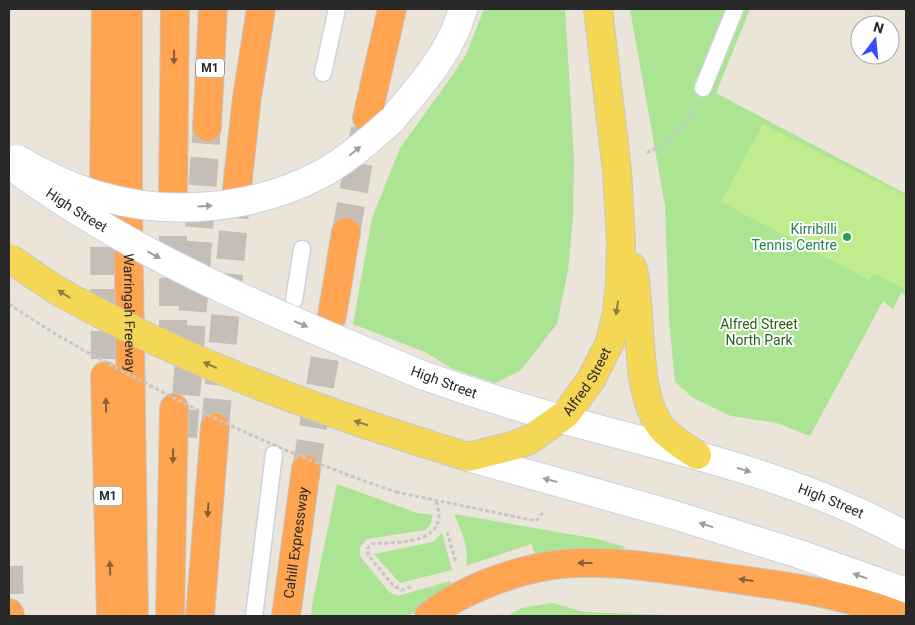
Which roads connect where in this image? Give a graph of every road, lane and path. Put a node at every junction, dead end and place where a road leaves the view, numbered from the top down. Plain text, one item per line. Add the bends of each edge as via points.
1 (106, 9) edge
2 (128, 9) edge
3 (174, 9) edge
4 (213, 9) edge
5 (261, 9) edge
6 (330, 9) edge
7 (337, 9) edge
8 (392, 9) edge
9 (463, 9) edge
10 (598, 9) edge
11 (735, 9) edge
12 (703, 88) dead end
13 (693, 116) dead end
14 (379, 120) junction
15 (206, 127) tunnel mouth
16 (9, 155) edge
17 (642, 156) dead end
18 (9, 164) edge
19 (104, 185) tunnel mouth
20 (237, 188) tunnel mouth
21 (173, 194) tunnel mouth
22 (346, 232) tunnel mouth
23 (622, 242) junction
24 (302, 249) dead end
25 (9, 258) edge
26 (294, 300) dead end
27 (9, 304) edge
28 (332, 316) tunnel mouth
29 (105, 376) tunnel mouth
30 (174, 408) tunnel mouth
31 (561, 419) junction
32 (215, 427) tunnel mouth
33 (274, 454) dead end
34 (698, 455) junction
35 (468, 457) junction
36 (306, 469) tunnel mouth
37 (437, 502) junction
38 (541, 515) dead end
39 (447, 532) dead end
40 (906, 536) edge
41 (457, 565) dead end
42 (418, 585) dead end
43 (906, 592) edge
44 (111, 616) edge
45 (134, 616) edge
46 (170, 616) edge
47 (200, 616) edge
48 (254, 616) edge
49 (286, 616) edge
50 (429, 616) edge
51 (900, 616) edge

1 - 19 highway
2 - 45 highway, Warringah Freeway
3 -> 21 highway
4 - 15 highway, M1
5 - 20 highway
6 - 7 lane via 323,73
8 - 14 highway
9 - 14 main road via 436,66
10 - 23 main road
11 - 12 lane
13 - 17 path via 672,139
16 -> 14 main road, High Street, bridge via 100,196 156,206 217,205 263,198 321,174 343,161
18 -> 31 main road, High Street, bridge via 118,236 251,303 422,375
22 - 28 highway
23 -> 31 main road, Alfred Street via 617,314 610,342 592,378
23 - 34 main road via 633,269 641,359 650,407 660,426
24 - 26 lane
35 -> 25 main road, bridge via 258,386 68,297
27 - 37 path, bridge via 74,345 198,411 341,474
44 -> 29 highway, Warringah Freeway / M1
30 -> 46 highway
31 - 34 main road, High Street
31 - 35 main road, Alfred Street via 529,440
32 -> 47 highway
33 - 48 lane
34 -> 40 main road, High Street via 785,483
43 -> 35 main road via 671,514
36 - 49 highway, Cahill Expressway
37 - 38 path via 536,521
37 - 42 path via 439,518 431,534 423,538 372,544 367,549 368,555 393,585 401,590
39 - 41 path
51 -> 50 highway via 834,594 794,587 585,563 526,571 488,584 443,605

